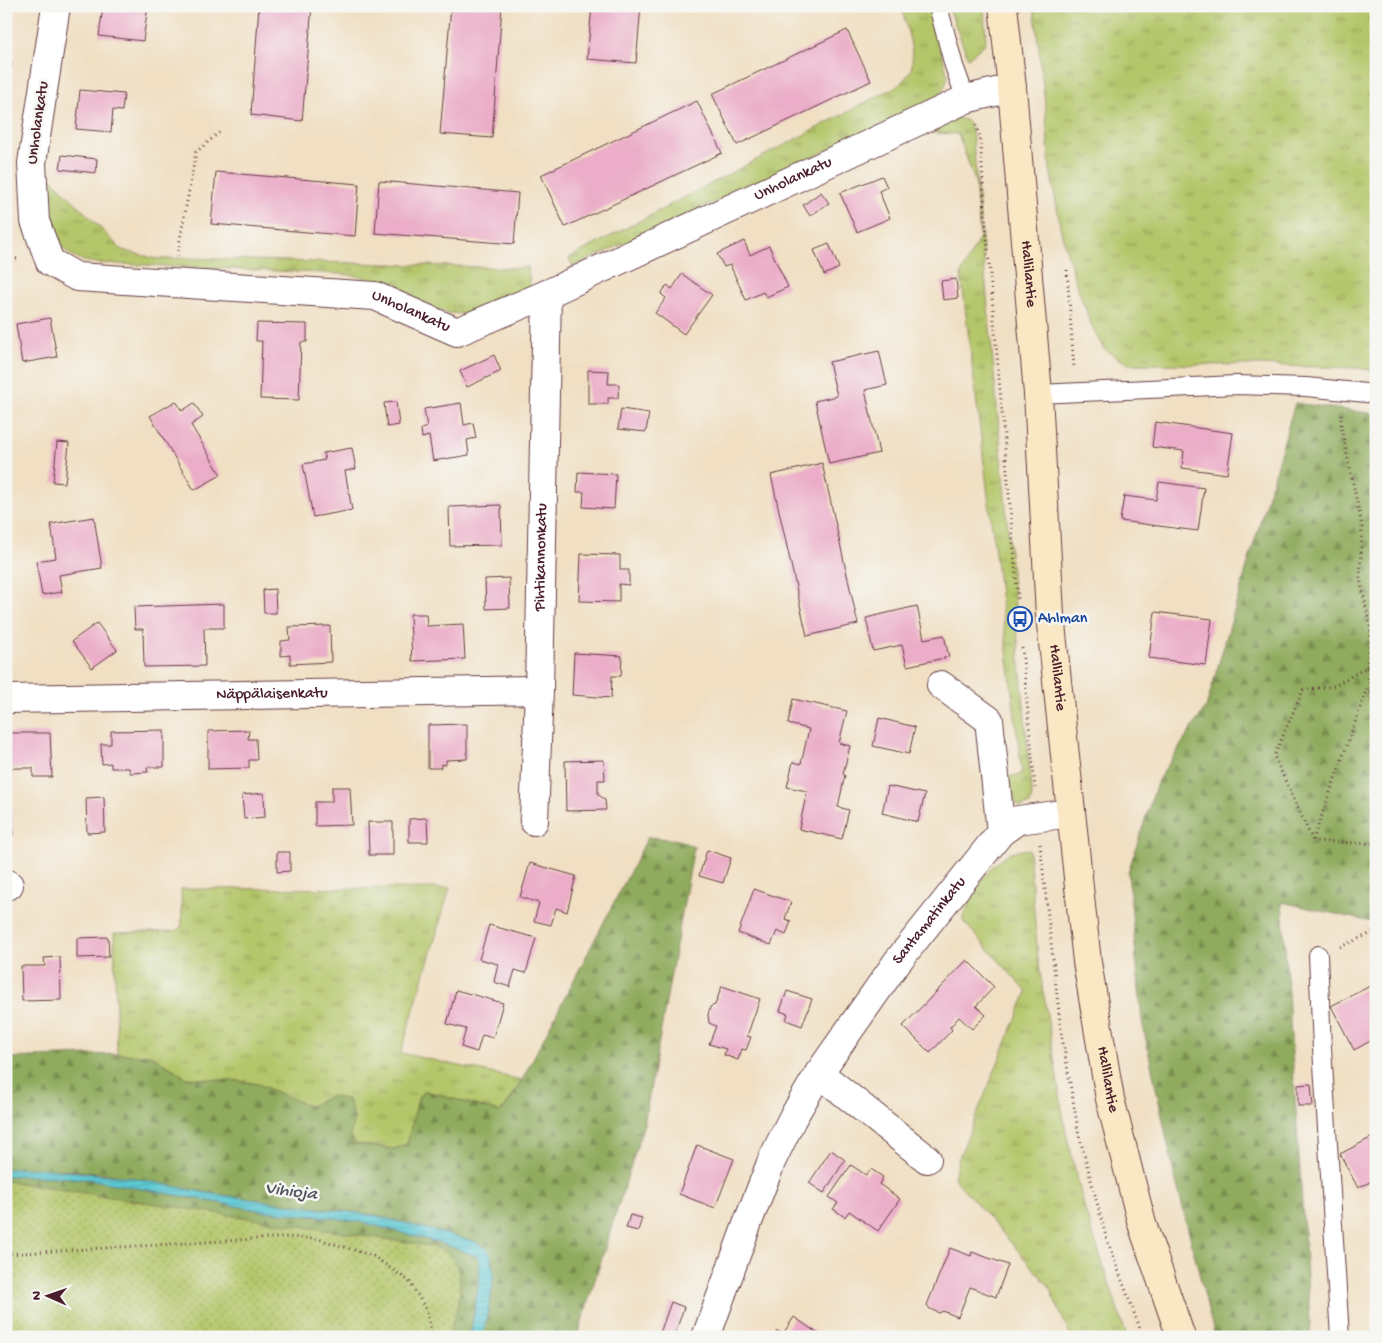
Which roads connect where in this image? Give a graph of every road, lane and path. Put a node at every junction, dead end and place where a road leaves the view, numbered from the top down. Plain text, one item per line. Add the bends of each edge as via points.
1 (56, 6) edge
2 (938, 6) edge
3 (1003, 6) edge
4 (1012, 88) junction
5 (966, 99) junction
6 (221, 131) dead end
7 (1067, 270) dead end
8 (171, 283) junction
9 (547, 294) junction
10 (1343, 391) junction
11 (1076, 392) junction
12 (1038, 394) junction
13 (1376, 394) edge
14 (1367, 667) junction
15 (1376, 667) edge
16 (1369, 684) junction
17 (941, 685) dead end
18 (539, 690) junction
19 (6, 699) edge
20 (1376, 728) edge
21 (1071, 814) junction
22 (534, 821) dead end
23 (1001, 832) junction
24 (1313, 841) junction
25 (1376, 844) edge
26 (1376, 931) edge
27 (1318, 955) joint
28 (819, 1073) junction
29 (926, 1159) dead end
30 (6, 1254) edge
31 (432, 1337) edge
32 (706, 1337) edge
33 (1181, 1337) edge
34 (1340, 1337) edge

1 - 8 street, Unholankatu via 32,163 35,221 50,262 77,277
2 - 5 lane
3 - 4 main road, Hallilantie
4 - 5 street, Unholankatu
4 - 12 main road, Hallilantie
5 - 9 street, Unholankatu
6 - 8 path via 196,152
7 - 11 path
8 - 9 street, Unholankatu via 375,296 457,332
9 - 18 street, Pihtikannonkatu
10 - 11 lane via 1236,385
10 - 13 lane
10 - 14 path via 1341,426 1362,526 1360,578 1371,631
11 - 12 lane
12 - 21 main road, Hallilantie via 1050,615
14 - 15 path
14 - 16 path
14 - 24 path via 1334,686 1303,690 1274,756
16 - 20 path
16 - 24 path
17 - 23 street via 989,720
18 - 19 street, Näppälaisenkatu
18 - 22 street, Pihtikannonkatu
21 - 23 street, Santamatinkatu via 1018,820
21 - 33 main road, Hallilantie via 1087,962 1110,1099 1142,1224
23 - 28 street, Santamatinkatu via 896,962
24 - 25 path
26 - 27 path
27 - 34 lane
28 - 29 street
28 - 32 street, Santamatinkatu via 772,1160
30 - 31 path via 288,1237 319,1239 373,1256 410,1281 427,1311

